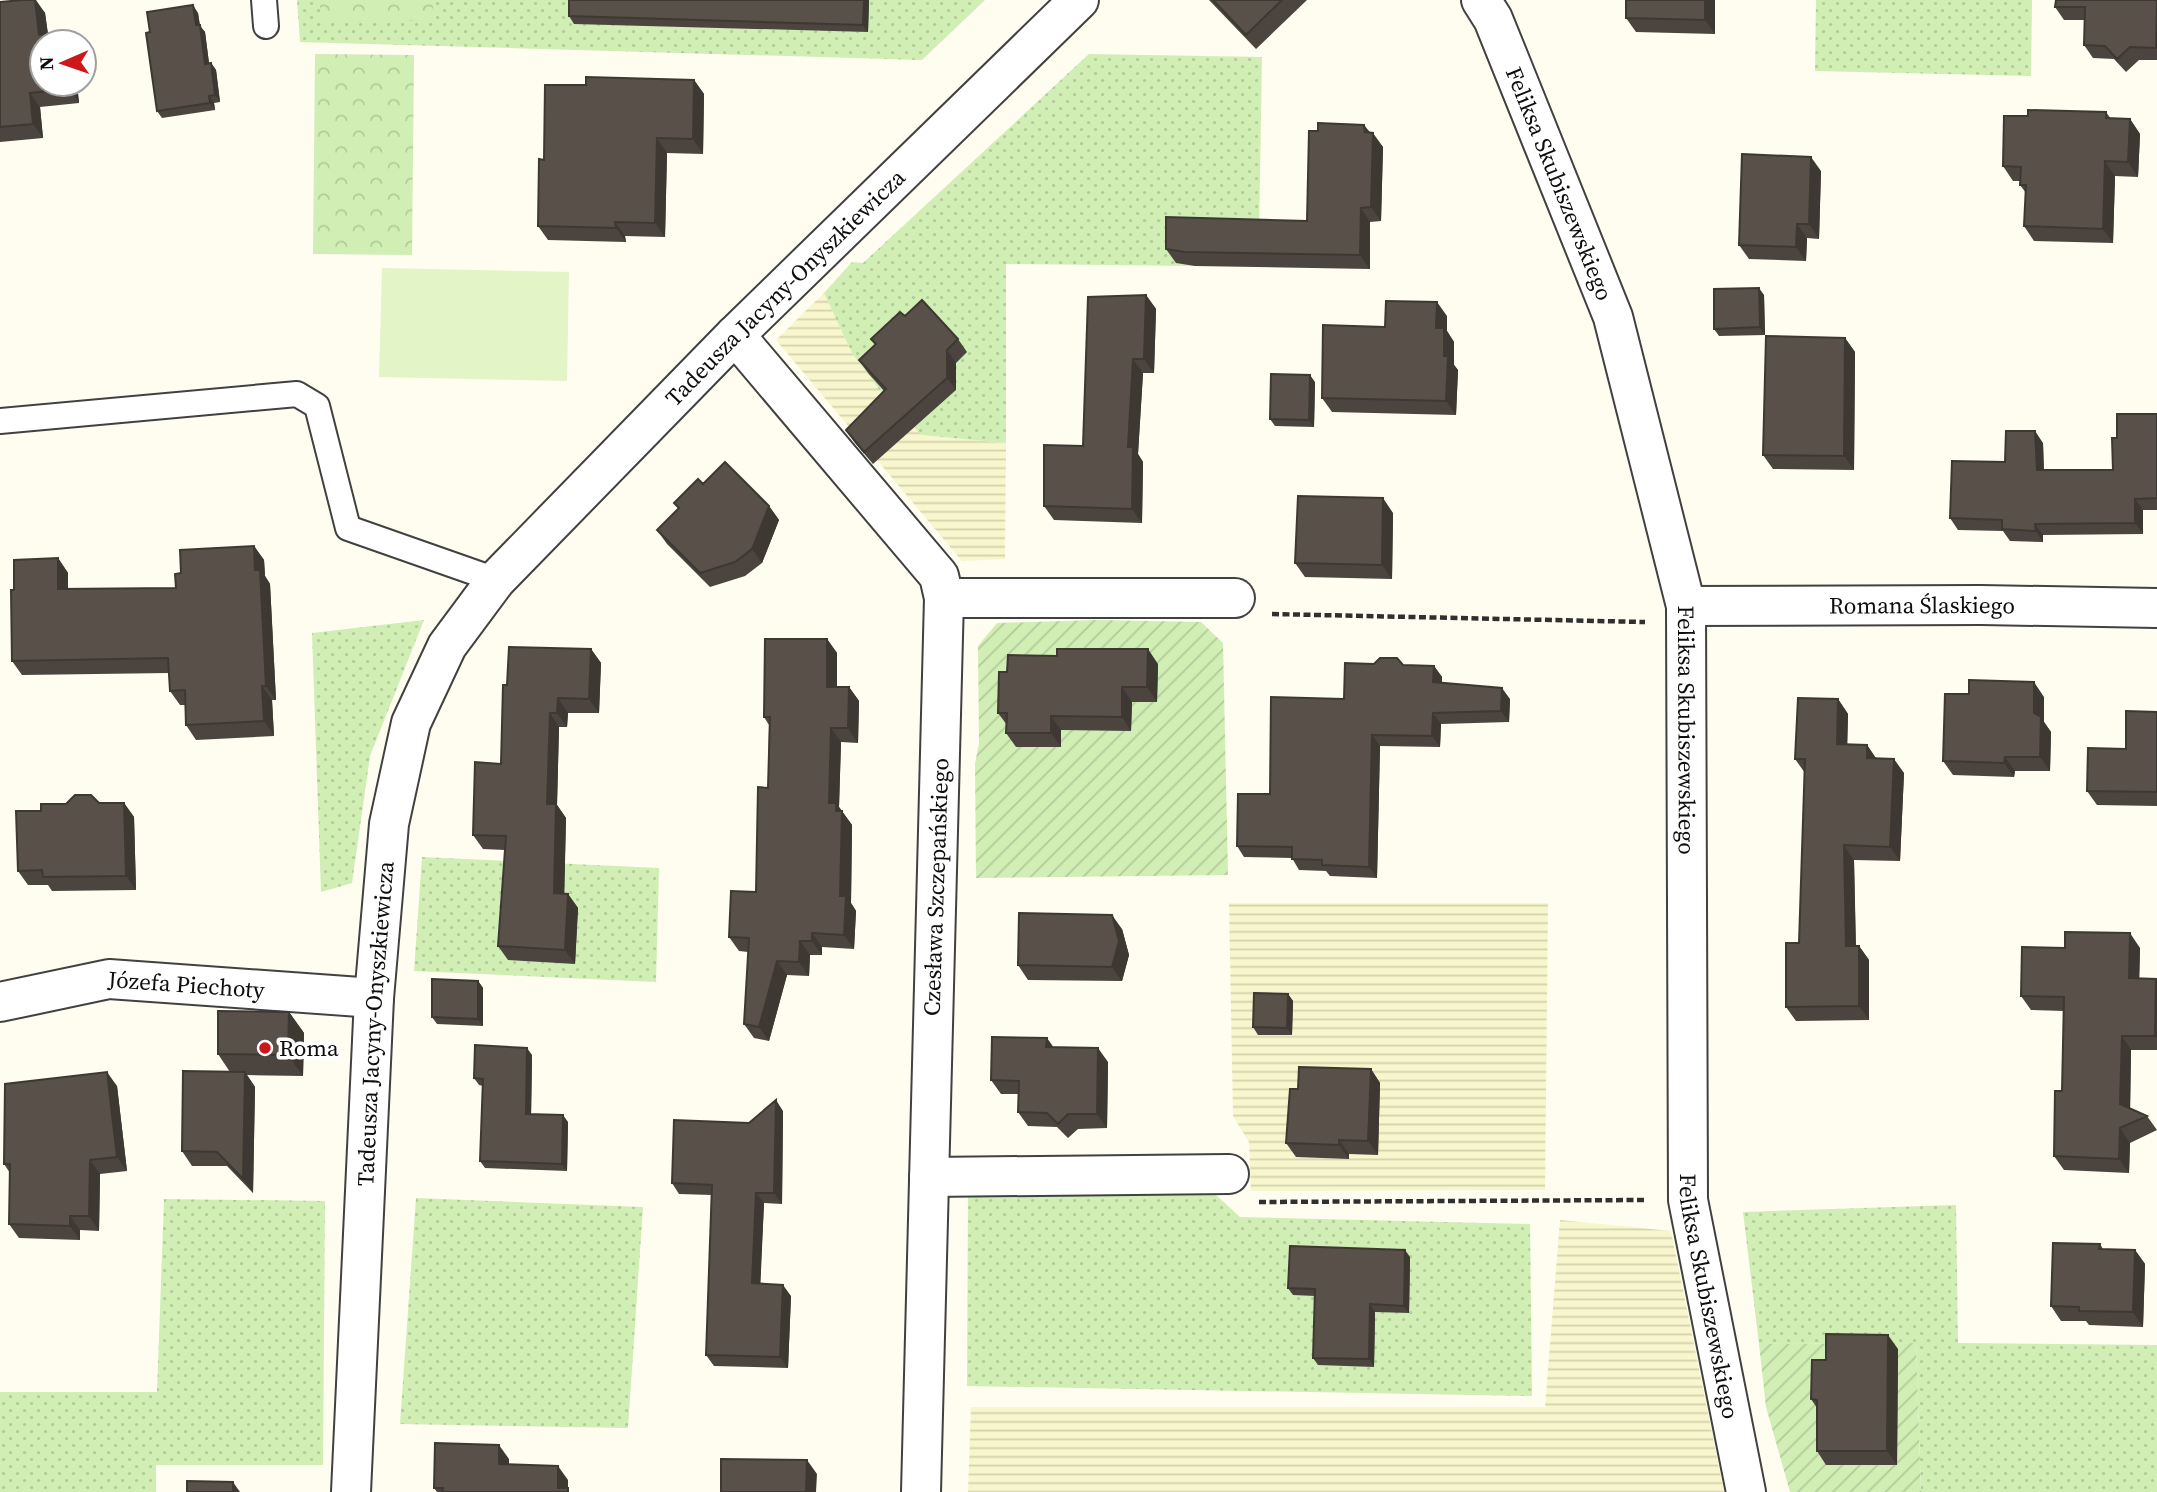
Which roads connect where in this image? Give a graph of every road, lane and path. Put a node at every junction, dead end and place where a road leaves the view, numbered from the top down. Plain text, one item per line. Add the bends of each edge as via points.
1 (264, 0) edge
2 (1079, 0) edge
3 (1481, 0) edge
4 (266, 26) dead end
5 (734, 335) junction
6 (0, 421) edge
7 (496, 580) junction
8 (944, 598) junction
9 (1235, 598) joint
10 (1686, 606) junction
11 (2157, 608) edge
12 (374, 998) junction
13 (0, 1002) edge
14 (1228, 1174) joint
15 (929, 1177) junction
16 (1688, 1200) junction
17 (351, 1492) edge
18 (921, 1492) edge
19 (1746, 1492) edge

1 - 4 lane
2 - 5 street, Tadeusza Jacyny-Onyszkiewicza
3 - 10 street, Feliksa Skubiszewskiego via 1493,19 1613,317
5 - 7 street, Tadeusza Jacyny-Onyszkiewicza
5 - 8 street, Czesława Szczepańskiego via 939,576
6 - 7 lane via 297,394 317,406 348,528
7 - 12 street, Tadeusza Jacyny-Onyszkiewicza via 447,646 411,723 389,824
8 - 9 street
8 - 15 street, Czesława Szczepańskiego
9 - 10 path via 1254,614 1636,622 1650,622
10 - 11 street, Romana Ślaskiego
10 - 16 street, Feliksa Skubiszewskiego
12 - 13 street, Józefa Piechoty via 110,979
12 - 17 street, Tadeusza Jacyny-Onyszkiewicza
14 - 15 street
14 - 16 path via 1245,1202
15 - 18 street, Czesława Szczepańskiego
16 - 19 street, Feliksa Skubiszewskiego

